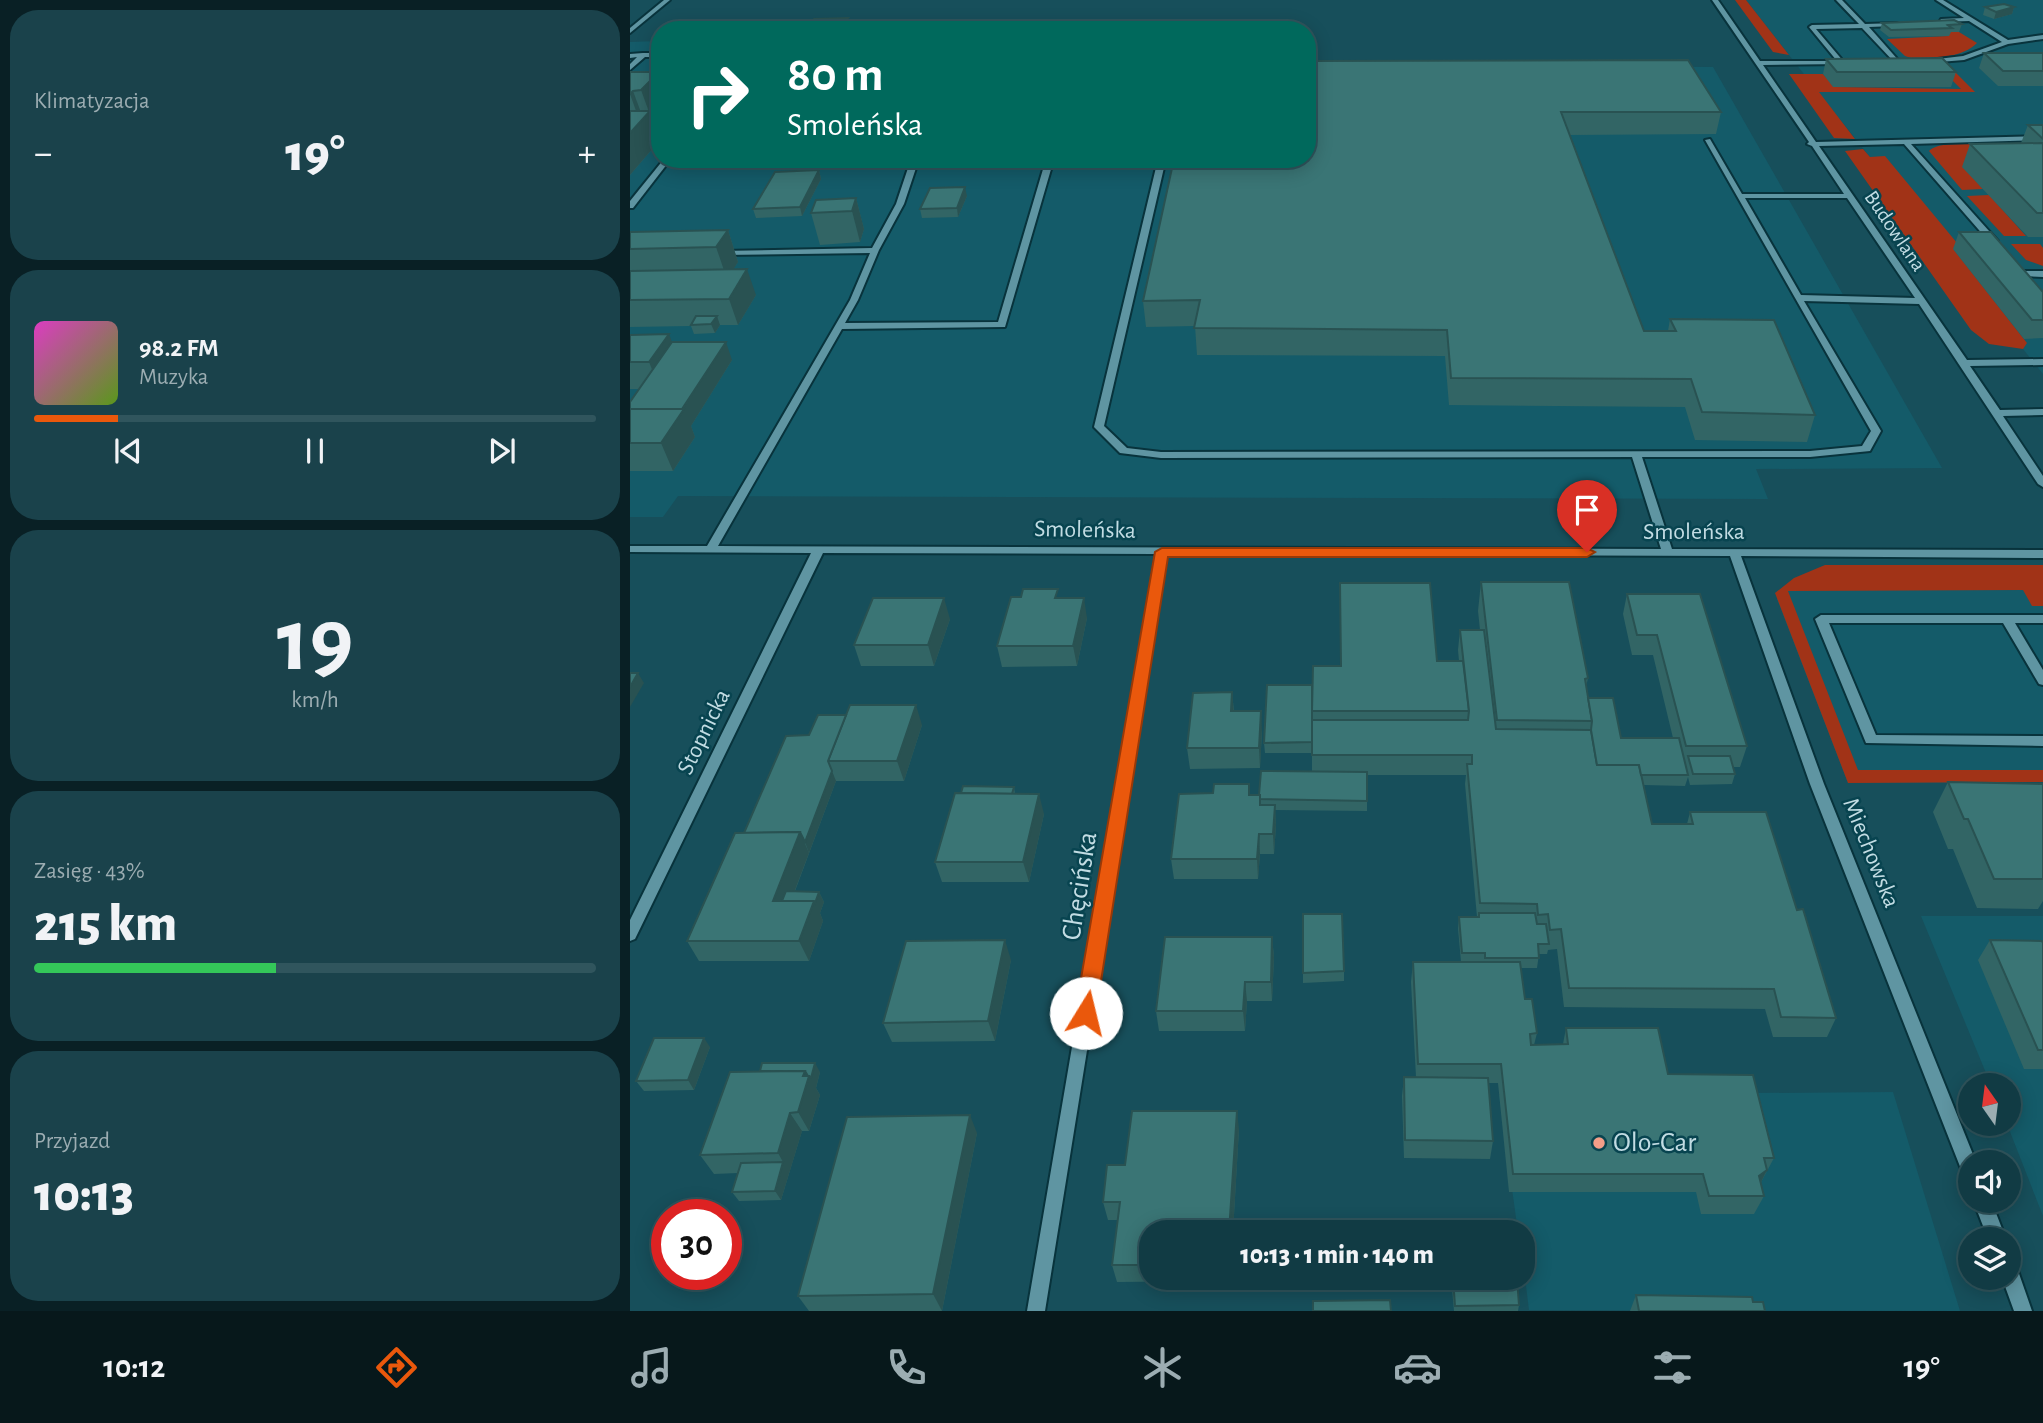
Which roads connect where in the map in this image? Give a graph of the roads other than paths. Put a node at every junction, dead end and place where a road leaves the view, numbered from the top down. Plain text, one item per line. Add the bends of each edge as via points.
1 (667, 0) edge
2 (1715, 0) edge
3 (1839, 0) edge
4 (1939, 0) edge
5 (1966, 15) junction
6 (1930, 22) edge
7 (1904, 24) edge
8 (1864, 26) junction
9 (630, 31) edge
10 (2043, 37) edge
11 (2007, 41) junction
12 (643, 55) junction
13 (651, 55) edge
14 (630, 56) edge
15 (1910, 62) edge
16 (1922, 62) edge
17 (1757, 63) junction
18 (1842, 63) junction
19 (1854, 63) edge
20 (1880, 63) edge
21 (1898, 63) junction
22 (630, 68) edge
23 (651, 130) edge
24 (630, 131) edge
25 (2043, 138) edge
26 (1708, 139) edge
27 (1905, 141) junction
28 (1811, 144) junction
29 (661, 168) edge
30 (912, 168) edge
31 (1047, 168) edge
32 (1160, 168) edge
33 (1847, 196) junction
34 (1740, 197) junction
35 (630, 206) edge
36 (875, 250) junction
37 (712, 253) edge
38 (2005, 254) edge
39 (2014, 264) edge
40 (2023, 274) junction
41 (2043, 274) edge
42 (2029, 282) edge
43 (1798, 298) junction
44 (1919, 301) junction
45 (839, 326) junction
46 (2043, 362) edge
47 (1964, 363) junction
48 (2043, 412) edge
49 (1997, 413) junction
50 (1636, 454) junction
51 (2042, 481) edge
52 (630, 549) edge
53 (711, 549) junction
54 (819, 549) junction
55 (1162, 552) junction
56 (1668, 552) junction
57 (1734, 552) junction
58 (2043, 554) edge
59 (2007, 619) junction
60 (2043, 619) edge
61 (2043, 681) edge
62 (2043, 741) edge
63 (630, 935) edge
64 (1962, 1150) edge
65 (2015, 1290) edge
66 (1036, 1311) edge
67 (2023, 1311) edge

1 - 9 street
2 - 17 street, Budowlana
3 - 8 street
4 - 5 street
5 - 6 street
5 - 11 street
7 - 8 street
8 - 18 street via 1812,27
8 - 21 street
10 - 11 street
11 - 16 street via 1964,58
12 - 13 street
12 - 14 street
12 - 22 street
15 - 21 street
17 - 18 street
17 - 28 street, Budowlana
18 - 19 street
20 - 21 street
23 - 24 street
25 - 27 street
26 - 34 street
27 - 28 street
27 - 38 street
28 - 33 street, Budowlana
29 - 35 street
30 - 36 street via 900,204
31 - 45 street via 1002,325
32 - 50 street via 1099,427 1124,451 1161,455
33 - 34 street
33 - 44 street, Budowlana
34 - 43 street
36 - 37 street
36 - 45 street
39 - 40 street
40 - 41 street
40 - 42 street
43 - 44 street
43 - 50 street via 1876,431 1866,449 1810,454
44 - 47 street, Budowlana
45 - 53 street
46 - 47 street
47 - 49 street, Budowlana
48 - 49 street
49 - 51 street, Budowlana
50 - 56 street
52 - 53 street, Smoleńska
53 - 54 street, Smoleńska
54 - 55 street, Smoleńska
54 - 63 street, Stopnicka
55 - 56 street, Smoleńska
55 - 66 street, Chęcińska
56 - 57 street, Smoleńska
57 - 58 street, Smoleńska
57 - 64 street, Miechowska via 1817,784
59 - 60 street
59 - 61 street
59 - 62 street via 1821,619 1871,740
65 - 67 street

